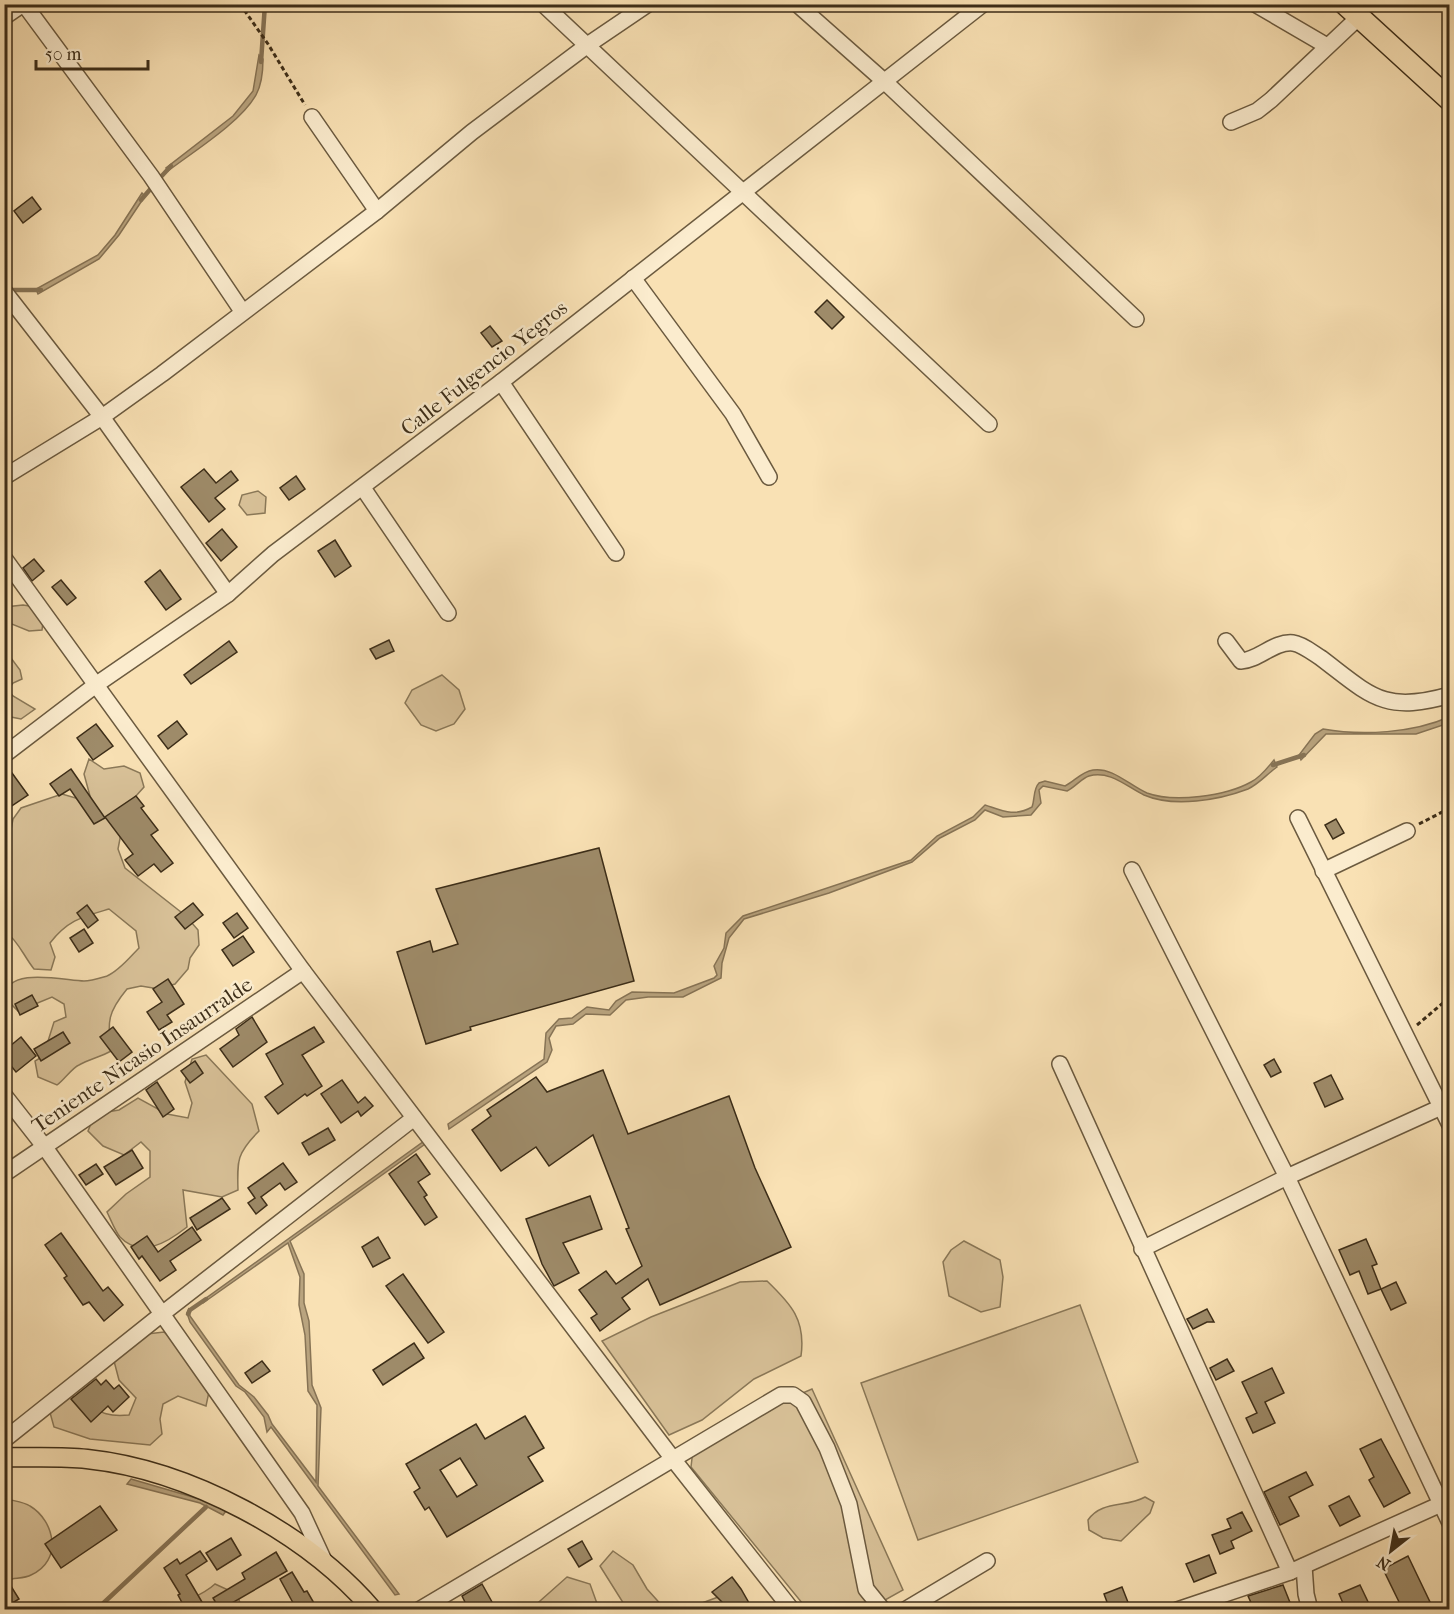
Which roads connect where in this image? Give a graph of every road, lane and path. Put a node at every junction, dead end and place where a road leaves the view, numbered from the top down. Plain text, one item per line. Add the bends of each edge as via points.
1 (23, 4) edge
2 (240, 4) edge
3 (543, 4) edge
4 (648, 4) edge
5 (797, 4) edge
6 (983, 4) edge
7 (1256, 4) edge
8 (1352, 11) edge
9 (4, 17) edge
10 (589, 44) junction
11 (1327, 46) junction
12 (884, 81) junction
13 (1449, 100) edge
14 (312, 117) joint
15 (1230, 122) dead end
16 (743, 194) junction
17 (377, 211) junction
18 (633, 278) junction
19 (6, 293) edge
20 (242, 311) junction
21 (1136, 319) dead end
22 (501, 382) junction
23 (102, 417) junction
24 (989, 424) dead end
25 (4, 477) edge
26 (769, 477) dead end
27 (363, 488) junction
28 (616, 554) dead end
29 (4, 558) edge
30 (228, 594) junction
31 (448, 613) dead end
32 (1226, 641) dead end
33 (97, 684) junction
34 (1449, 695) edge
35 (4, 755) edge
36 (1449, 808) edge
37 (1298, 818) dead end
38 (1407, 831) joint
39 (1132, 870) dead end
40 (1323, 871) junction
41 (303, 971) junction
42 (1449, 998) edge
43 (1406, 1038) junction
44 (1060, 1064) dead end
45 (4, 1095) edge
46 (1445, 1105) edge
47 (414, 1118) junction
48 (1449, 1125) edge
49 (44, 1146) junction
50 (4, 1174) edge
51 (1287, 1178) junction
52 (1142, 1249) junction
53 (162, 1314) junction
54 (4, 1440) edge
55 (4, 1457) edge
56 (673, 1459) junction
57 (1445, 1502) edge
58 (1449, 1523) edge
59 (987, 1561) dead end
60 (326, 1565) junction
61 (1297, 1569) junction
62 (373, 1610) edge
63 (419, 1610) edge
64 (792, 1610) edge
65 (883, 1610) edge
66 (905, 1610) edge
67 (1178, 1610) edge
68 (1310, 1610) edge

1 - 9 street
1 - 20 street via 154,181
2 - 14 path
3 - 10 street
4 - 10 street
5 - 12 street
6 - 12 street, Calle Fulgencio Yegros
7 - 11 street
8 - 11 street
8 - 13 highway
10 - 16 street
10 - 17 street via 472,132
11 - 15 street via 1257,111
12 - 16 street, Calle Fulgencio Yegros
12 - 21 street
14 - 17 street
16 - 18 street, Calle Fulgencio Yegros
16 - 24 street
17 - 20 street
18 - 22 street, Calle Fulgencio Yegros
18 - 26 street via 733,414
19 - 23 street
20 - 23 street
22 - 27 street, Calle Fulgencio Yegros
22 - 28 street
23 - 25 street
23 - 30 street
27 - 30 street, Calle Fulgencio Yegros via 273,554
27 - 31 street
29 - 33 street
30 - 33 street, Calle Fulgencio Yegros
32 - 34 street via 1241,661 1292,643 1308,649 1375,698 1400,704
33 - 35 street, Calle Fulgencio Yegros
33 - 41 street
36 - 38 path
37 - 40 street
38 - 40 street
39 - 51 street
40 - 43 street
41 - 47 street
41 - 49 street, Teniente Nicasio Insaurralde
42 - 43 path
43 - 46 street
44 - 52 street
45 - 49 street
46 - 48 street
46 - 51 street
47 - 53 street
47 - 56 street
49 - 50 street, Teniente Nicasio Insaurralde
49 - 53 street
51 - 52 street
51 - 57 street
52 - 61 street
53 - 54 street
53 - 60 street via 302,1513
55 - 60 main road via 87,1459 150,1471 203,1490 247,1513
56 - 63 street
56 - 64 street
56 - 65 street via 781,1395 793,1395 803,1402 849,1504 866,1589
57 - 58 street
57 - 61 street
59 - 66 street
60 - 62 main road
61 - 67 street
61 - 68 street

